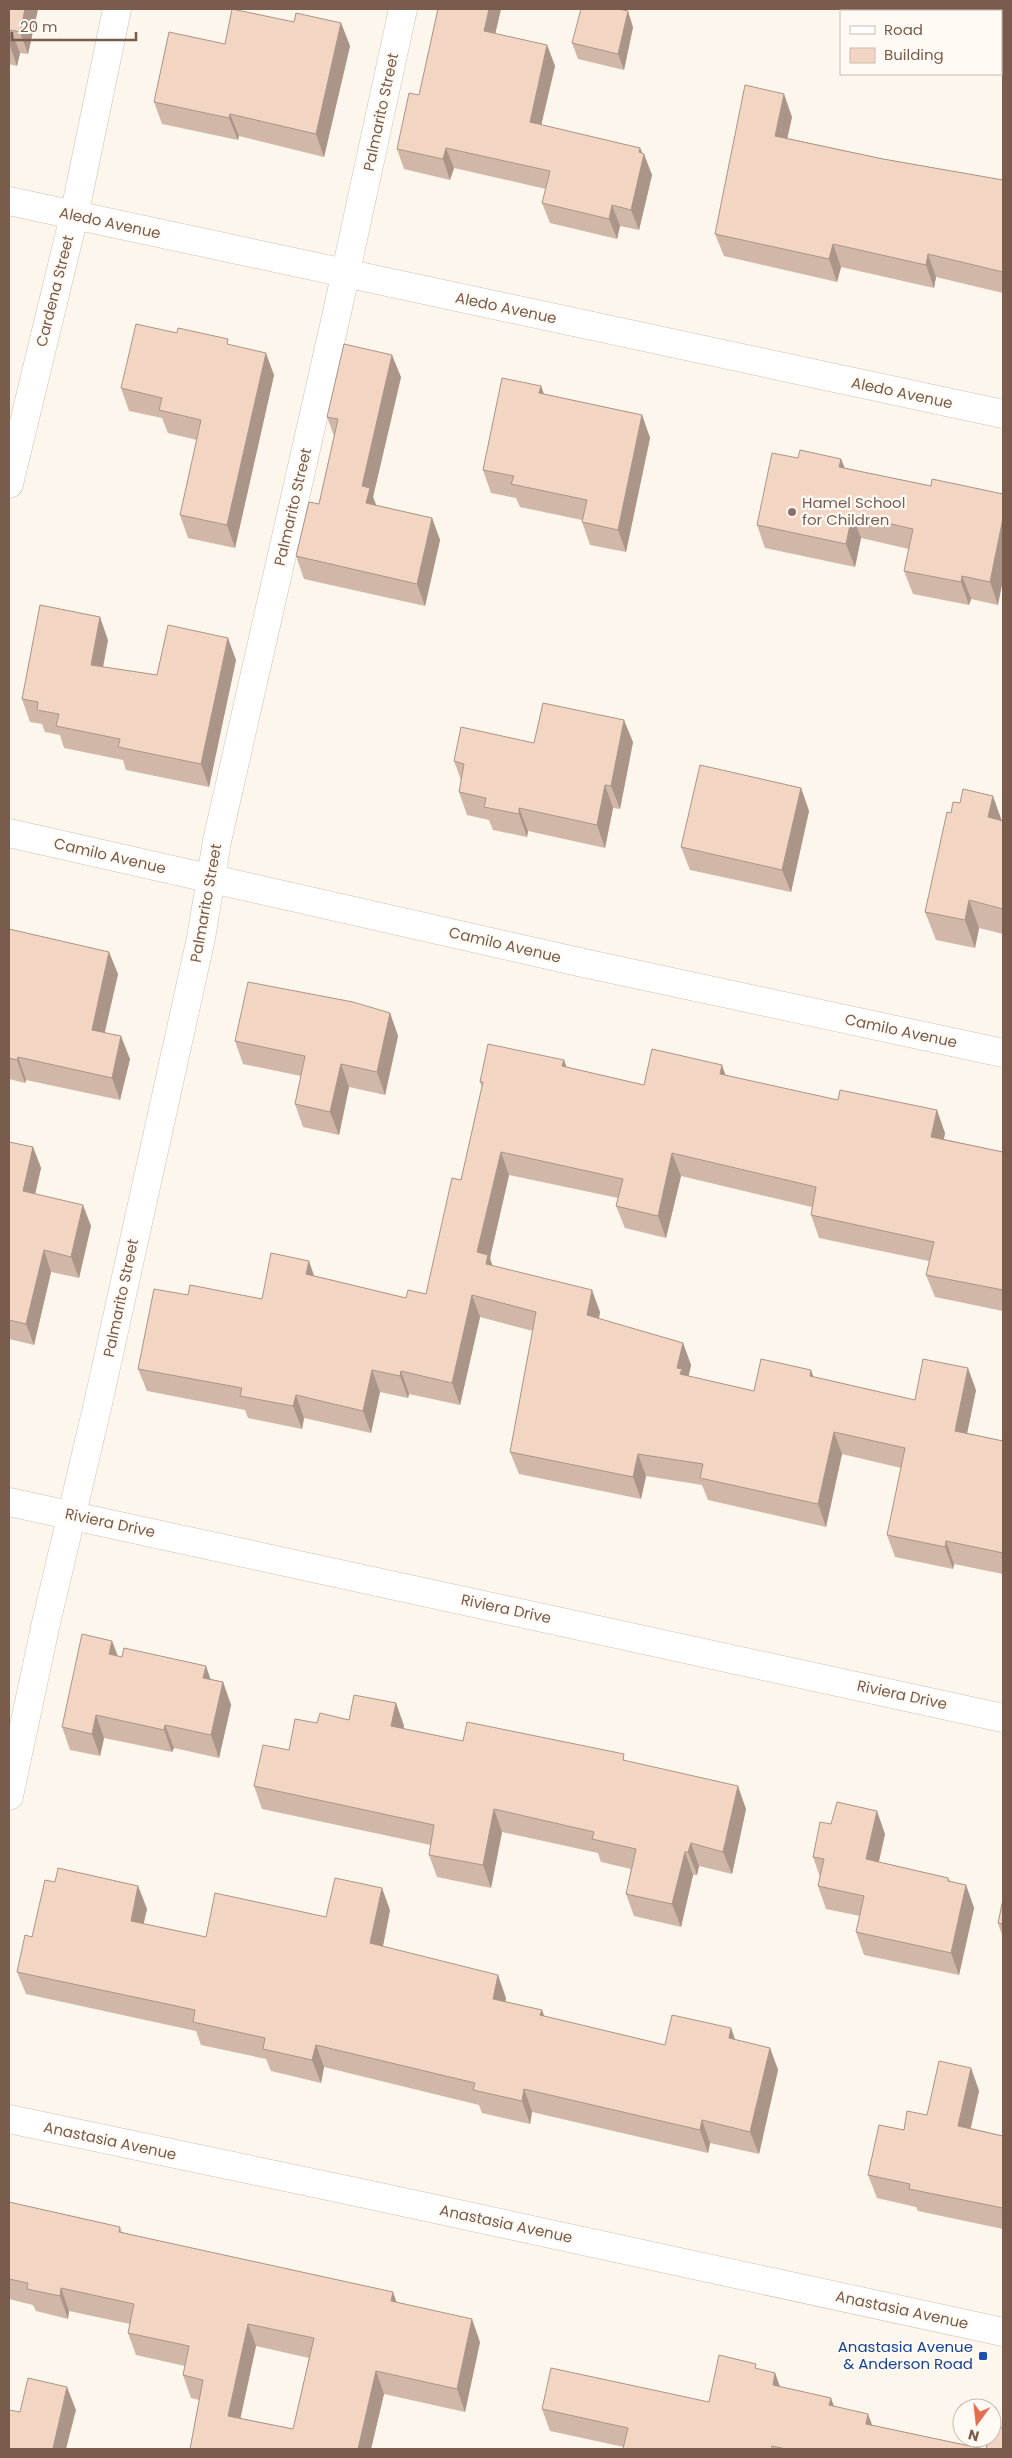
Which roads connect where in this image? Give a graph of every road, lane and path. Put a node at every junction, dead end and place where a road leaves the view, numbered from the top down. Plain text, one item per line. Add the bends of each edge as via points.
1 (117, 9) edge
2 (403, 9) edge
3 (9, 201) edge
4 (74, 216) junction
5 (345, 274) junction
6 (1003, 414) edge
7 (9, 484) edge
8 (9, 833) edge
9 (210, 879) junction
10 (1003, 1054) edge
11 (9, 1502) edge
12 (71, 1515) junction
13 (1003, 1718) edge
14 (9, 1796) edge
15 (9, 2120) edge
16 (1003, 2332) edge

1 - 4 street, Cardena Street
2 - 5 street, Palmarito Street
3 - 4 street, Aledo Avenue
4 - 5 street, Aledo Avenue
4 - 7 street, Cardena Street
5 - 6 street, Aledo Avenue
5 - 9 street, Palmarito Street
8 - 9 street, Camilo Avenue
9 - 10 street, Camilo Avenue
9 - 12 street, Palmarito Street via 201,938
11 - 12 street, Riviera Drive
12 - 13 street, Riviera Drive
12 - 14 street, Palmarito Street
15 - 16 street, Anastasia Avenue

